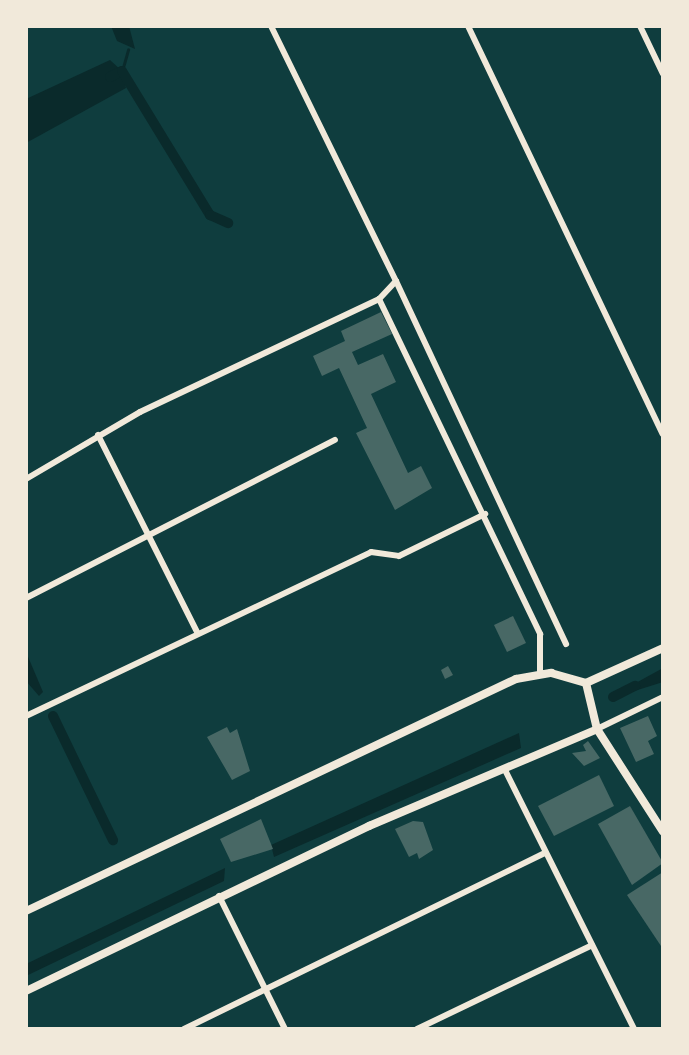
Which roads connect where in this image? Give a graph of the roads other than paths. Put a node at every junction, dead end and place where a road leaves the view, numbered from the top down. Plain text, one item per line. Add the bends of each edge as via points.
1 (271, 26) edge
2 (468, 26) edge
3 (640, 26) edge
4 (663, 74) edge
5 (396, 281) junction
6 (379, 299) junction
7 (663, 434) edge
8 (98, 435) junction
9 (335, 440) dead end
10 (26, 479) edge
11 (485, 514) junction
12 (146, 533) junction
13 (26, 598) edge
14 (197, 632) junction
15 (566, 644) dead end
16 (663, 648) edge
17 (540, 674) junction
18 (586, 683) junction
19 (663, 697) edge
20 (26, 703) edge
21 (29, 714) edge
22 (597, 729) junction
23 (505, 770) junction
24 (663, 832) edge
25 (545, 853) junction
26 (219, 896) junction
27 (26, 911) edge
28 (592, 945) junction
29 (266, 990) junction
30 (26, 991) edge
31 (184, 1029) edge
32 (285, 1029) edge
33 (417, 1029) edge
34 (634, 1029) edge

1 - 5 street
2 - 7 street
3 - 4 street
5 - 6 street
5 - 15 street
6 - 8 street
6 - 11 street
8 - 10 street
8 - 12 street
9 - 12 street
11 - 14 street via 399,555 371,552
11 - 17 street via 540,634
12 - 13 street
12 - 14 street
14 - 21 street
16 - 18 street
17 - 18 street
17 - 27 street via 516,679
18 - 22 street
19 - 22 street
20 - 21 street
22 - 23 street
22 - 24 street
23 - 25 street
23 - 26 street
25 - 28 street
25 - 29 street
26 - 29 street
26 - 30 street
28 - 33 street
28 - 34 street
29 - 31 street
29 - 32 street

